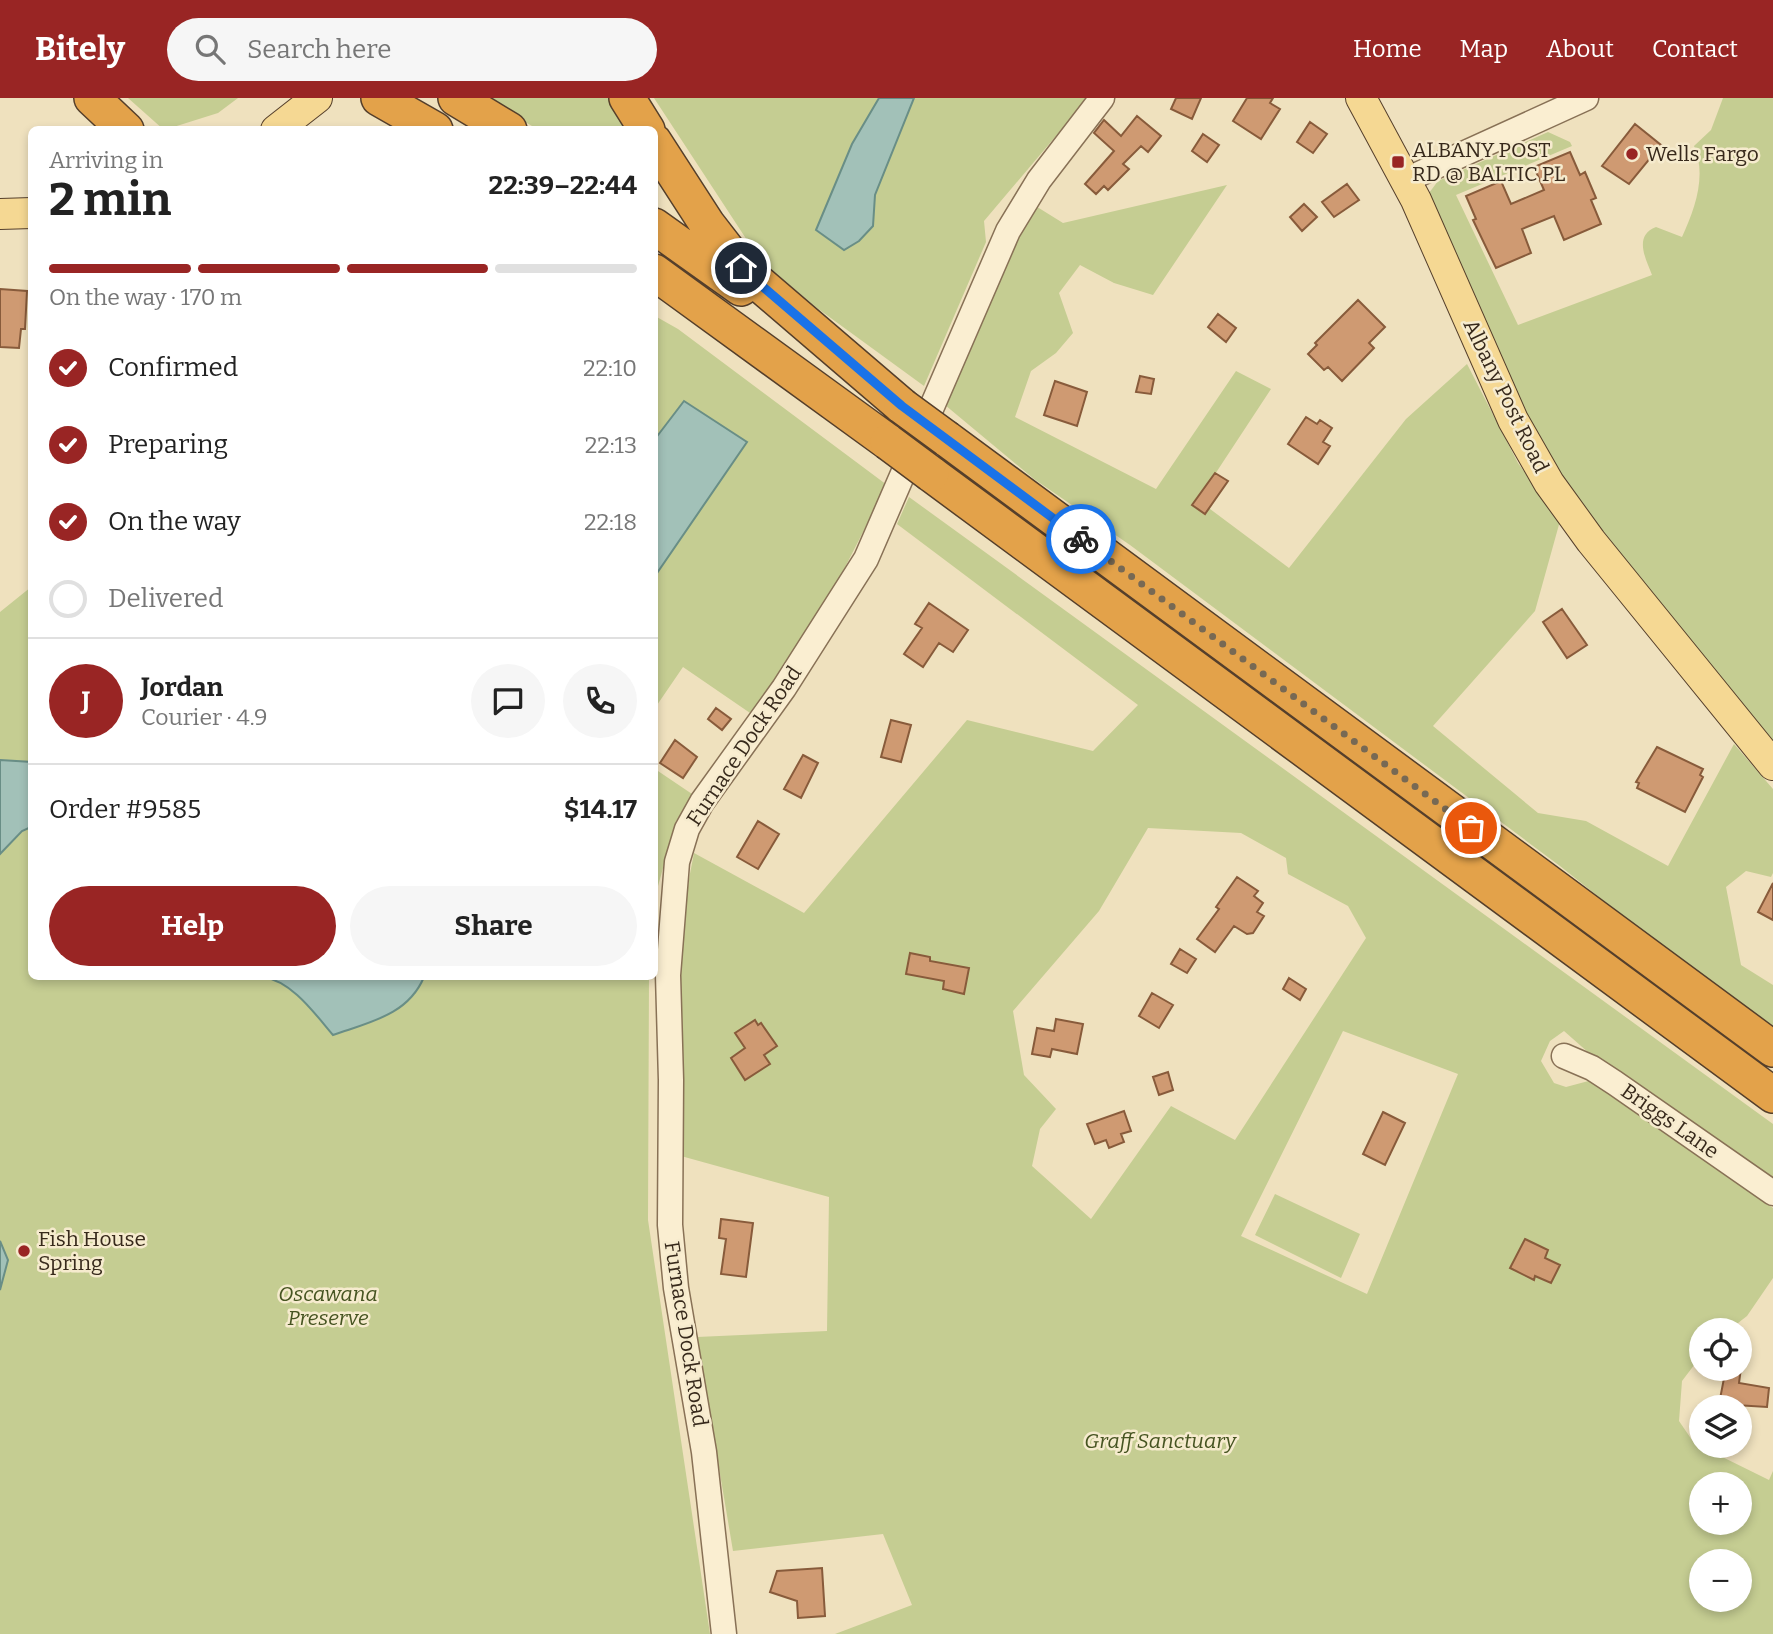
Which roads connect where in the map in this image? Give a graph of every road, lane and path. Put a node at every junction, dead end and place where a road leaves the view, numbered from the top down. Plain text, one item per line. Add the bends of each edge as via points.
1 (92, 98) edge
2 (317, 98) edge
3 (456, 98) edge
4 (627, 98) edge
5 (1102, 98) edge
6 (1361, 98) edge
7 (1586, 98) edge
8 (386, 102) edge
9 (122, 126) edge
10 (281, 126) edge
11 (428, 126) edge
12 (502, 126) edge
13 (644, 126) edge
14 (658, 148) edge
15 (1406, 180) junction
16 (28, 213) edge
17 (0, 214) edge
18 (658, 229) edge
19 (658, 275) edge
20 (658, 300) edge
21 (902, 406) junction
22 (888, 442) junction
23 (1773, 765) edge
24 (1773, 1049) edge
25 (1564, 1056) dead end
26 (1773, 1095) edge
27 (1773, 1193) edge
28 (724, 1634) edge

1 - 9 highway
2 - 10 main road
3 - 12 highway
4 - 13 highway
5 - 28 street, Furnace Dock Road via 1039,180 1008,231 864,564 700,806 680,848 669,939 670,1225 704,1452
6 - 15 main road, Albany Post Road
7 - 15 street
8 - 11 highway
14 - 21 highway via 741,268
15 - 23 main road, Albany Post Road via 1501,395 1549,483
16 - 17 main road
18 - 21 highway
19 - 22 highway
20 - 22 highway
21 - 24 highway, bridge
22 - 26 highway, bridge
25 - 27 street, Briggs Lane via 1615,1083

